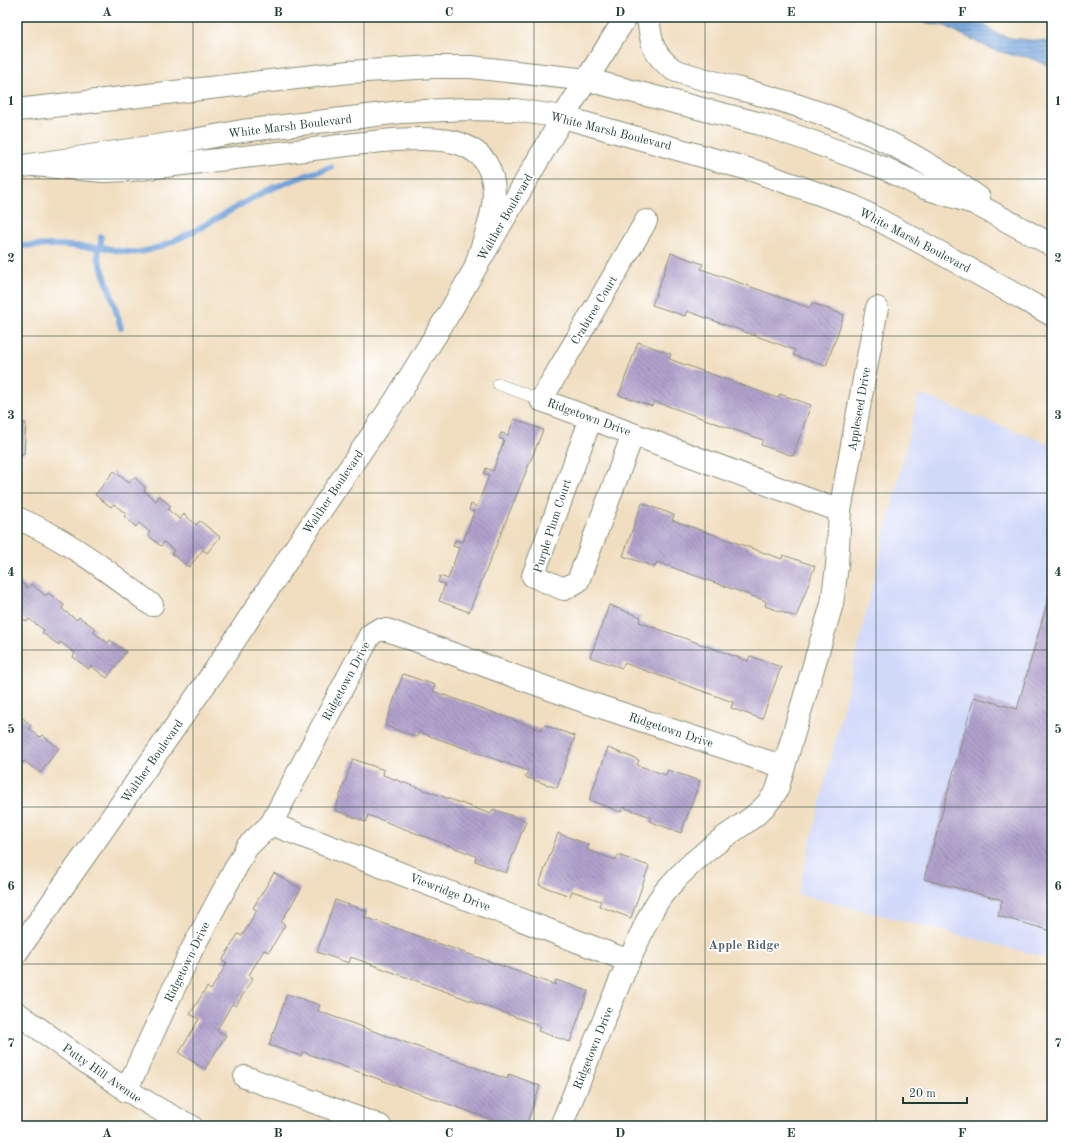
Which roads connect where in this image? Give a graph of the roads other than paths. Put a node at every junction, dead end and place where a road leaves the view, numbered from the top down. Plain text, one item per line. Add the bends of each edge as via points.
1 (626, 17) edge
2 (648, 17) edge
3 (588, 80) junction
4 (17, 110) edge
5 (563, 117) junction
6 (25, 166) edge
7 (646, 221) dead end
8 (1012, 223) junction
9 (1052, 246) edge
10 (476, 265) junction
11 (877, 308) dead end
12 (1052, 315) edge
13 (498, 384) dead end
14 (541, 400) junction
15 (591, 418) junction
16 (633, 434) junction
17 (840, 511) junction
18 (17, 518) edge
19 (152, 605) dead end
20 (784, 767) junction
21 (271, 824) junction
22 (17, 952) edge
23 (629, 961) junction
24 (17, 1013) edge
25 (245, 1077) dead end
26 (126, 1091) junction
27 (191, 1126) edge
28 (380, 1126) edge
29 (562, 1126) edge

1 - 3 main road, Walther Boulevard
2 - 8 main road via 654,51 674,70 797,105 867,132 904,149 938,170
3 - 4 main road via 471,67 434,67 349,72
3 - 5 main road, Walther Boulevard
3 - 8 main road via 761,124 884,168 925,188 974,204
5 - 6 main road, White Marsh Boulevard via 515,110 401,112 242,131
5 - 10 main road, Walther Boulevard
5 - 12 main road, White Marsh Boulevard via 755,170 852,206
6 - 10 main road via 130,170 382,142 431,139 449,141 465,145 475,152 486,162 493,179 495,197
7 - 14 main road, Crabtree Court
8 - 9 main road
10 - 22 main road, Walther Boulevard via 395,401 213,673
11 - 17 main road, Appleseed Drive
13 - 14 lane
14 - 15 main road, Ridgetown Drive
15 - 16 main road, Ridgetown Drive
15 - 16 main road, Purple Plum Court via 533,576 564,589 578,581
16 - 17 main road, Ridgetown Drive
17 - 20 main road, Ridgetown Drive via 832,604
18 - 19 main road via 88,557
20 - 21 main road, Ridgetown Drive via 583,701 387,630 378,630 370,635
20 - 23 main road, Ridgetown Drive via 777,790 770,802 755,817 725,837 689,867 667,889 653,909
21 - 23 main road, Viewridge Drive
21 - 26 main road, Ridgetown Drive via 247,847 195,944
23 - 29 main road, Ridgetown Drive
24 - 26 main road, Putty Hill Avenue
25 - 28 main road
26 - 27 main road, Putty Hill Avenue

